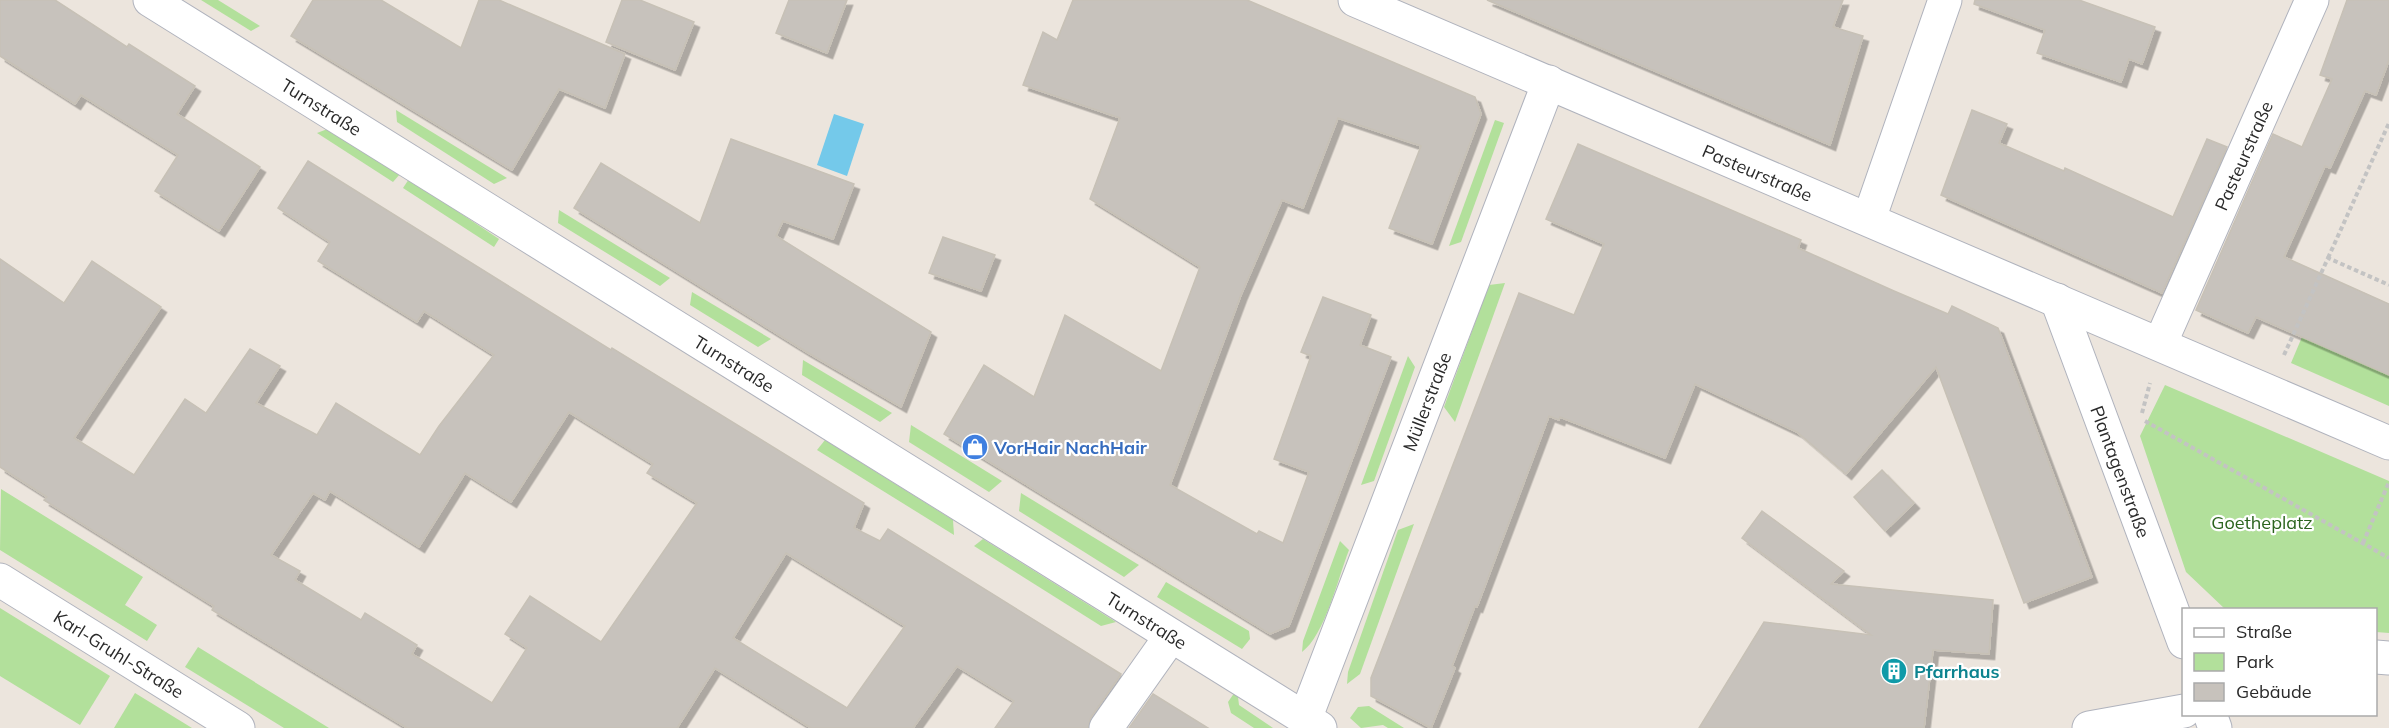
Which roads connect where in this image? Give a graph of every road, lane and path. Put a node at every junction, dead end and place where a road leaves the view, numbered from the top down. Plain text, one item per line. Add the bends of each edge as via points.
1 (150, 0) edge
2 (1355, 0) edge
3 (1945, 0) edge
4 (2312, 0) edge
5 (1549, 82) junction
6 (2389, 123) edge
7 (1869, 219) junction
8 (2328, 258) junction
9 (2389, 285) edge
10 (2057, 300) junction
11 (2160, 344) junction
12 (2268, 390) junction
13 (2389, 443) edge
14 (2389, 481) edge
15 (2363, 543) junction
16 (2389, 558) edge
17 (0, 580) edge
18 (1171, 636) junction
19 (2182, 637) edge
20 (2182, 711) edge
21 (1312, 723) edge
22 (238, 728) edge
23 (1106, 728) edge
24 (2089, 728) edge

1 - 18 street, Turnstraße
2 - 5 street, Pasteurstraße
3 - 7 street
4 - 11 street, Pasteurstraße
5 - 7 street, Pasteurstraße
5 - 21 street, Müllerstraße
6 - 8 path
7 - 10 street, Pasteurstraße
8 - 9 path
8 - 12 path
10 - 11 street, Pasteurstraße
10 - 19 street, Plantagenstraße
11 - 12 street, Pasteurstraße
11 - 15 path via 2140,418
12 - 13 street, Pasteurstraße
14 - 15 path
15 - 16 path
17 - 22 street, Karl-Gruhl-Straße
18 - 21 street, Turnstraße
18 - 23 street
20 - 24 street

